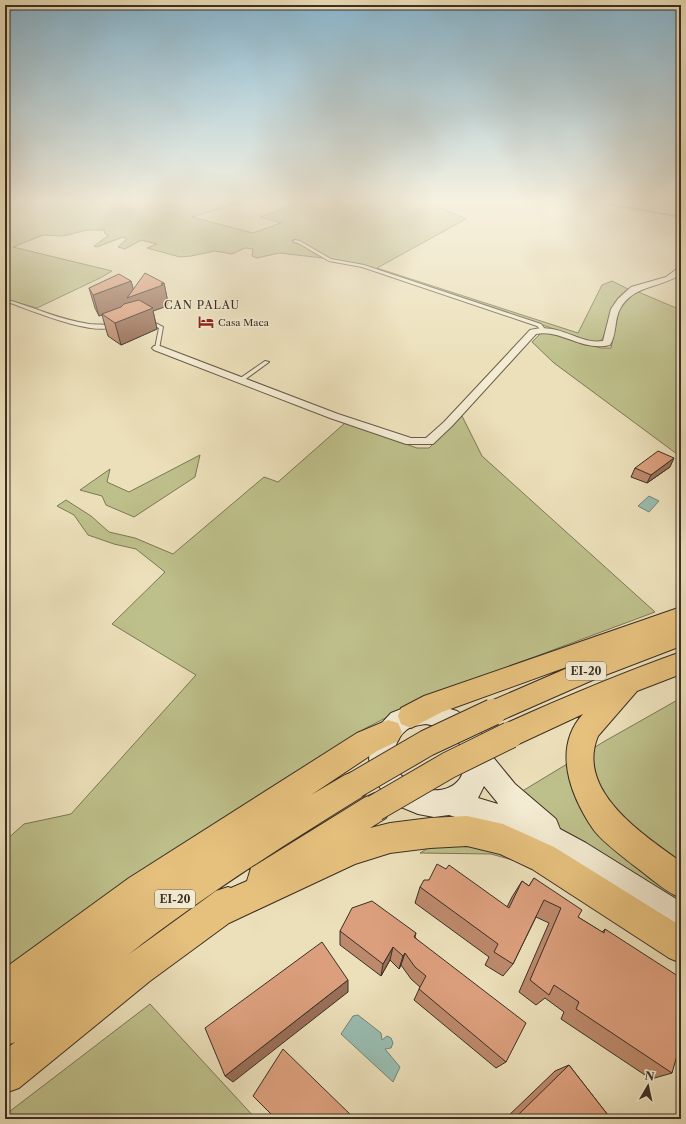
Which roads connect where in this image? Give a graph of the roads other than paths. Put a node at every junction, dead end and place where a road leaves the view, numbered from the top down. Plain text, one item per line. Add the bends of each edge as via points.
1 (319, 253) edge
2 (681, 270) edge
3 (5, 300) edge
4 (144, 319) edge
5 (122, 324) edge
6 (543, 329) junction
7 (157, 348) joint
8 (267, 362) dead end
9 (241, 380) junction
10 (681, 616) edge
11 (681, 636) edge
12 (681, 663) edge
13 (629, 682) junction
14 (400, 724) junction
15 (478, 758) junction
16 (365, 796) junction
17 (449, 802) junction
18 (576, 853) junction
19 (681, 882) edge
20 (215, 912) junction
21 (681, 919) edge
22 (681, 946) edge
23 (5, 990) edge
24 (5, 1028) edge
25 (5, 1074) edge

1 - 6 lane via 330,260 363,266 539,325
2 - 6 street via 669,279 634,290 621,301 615,309 607,343 590,343
3 - 5 lane via 86,326 107,327
4 - 7 lane via 161,327
6 - 9 street via 533,332 429,442 410,442
7 - 9 street
8 - 9 lane
10 - 14 highway via 433,704
11 - 16 highway, EI-20, bridge via 577,674 427,743
12 - 13 highway, EI-20
13 - 16 highway, EI-20, bridge via 568,707 449,765
13 - 19 highway via 588,728 582,742 580,764 585,785 604,819 630,843
14 - 15 street via 426,714 454,722 474,743
14 - 17 street via 382,746 383,765 391,783 411,799 431,804
14 - 23 highway via 367,742 140,889
15 - 17 street via 475,779 466,793
15 - 18 street via 511,798
16 - 20 highway, EI-20 via 289,860
16 - 24 highway, EI-20 via 271,835 154,913
17 - 18 street via 523,826
18 - 21 street
20 - 22 highway via 352,849 390,838 430,832 467,831 503,838 543,858
20 - 25 highway, EI-20

